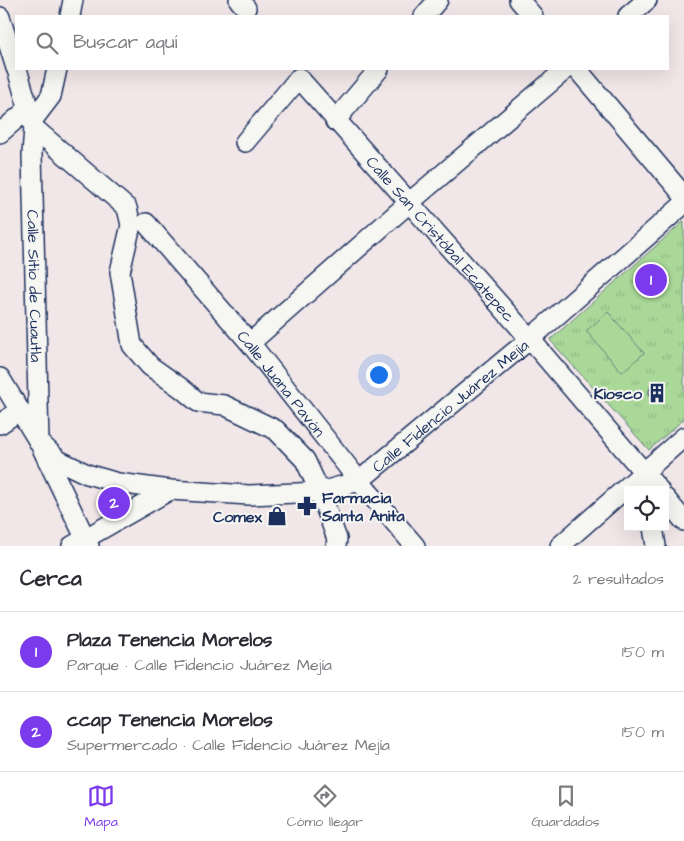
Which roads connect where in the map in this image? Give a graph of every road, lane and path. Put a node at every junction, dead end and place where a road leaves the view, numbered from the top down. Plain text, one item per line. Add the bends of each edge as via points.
1 (73, 0) edge
2 (438, 0) edge
3 (519, 0) edge
4 (647, 0) edge
5 (70, 15) edge
6 (425, 15) edge
7 (532, 15) edge
8 (629, 15) edge
9 (0, 17) edge
10 (15, 65) edge
11 (17, 70) edge
12 (57, 70) edge
13 (378, 70) edge
14 (565, 70) edge
15 (578, 70) edge
16 (32, 119) junction
17 (335, 120) junction
18 (0, 133) edge
19 (245, 142) dead end
20 (684, 196) edge
21 (410, 202) junction
22 (684, 204) edge
23 (146, 223) dead end
24 (530, 339) junction
25 (250, 343) junction
26 (0, 378) edge
27 (20, 410) junction
28 (0, 424) edge
29 (684, 437) edge
30 (39, 442) junction
31 (359, 481) junction
32 (646, 481) edge
33 (170, 490) junction
34 (320, 492) junction
35 (669, 503) edge
36 (684, 521) edge
37 (654, 531) edge
38 (82, 544) edge
39 (336, 546) edge
40 (415, 546) edge
41 (560, 546) edge
42 (656, 546) edge

1 - 5 street
2 - 6 street
3 - 7 street
4 - 8 street
9 - 10 street
11 - 16 street
12 - 16 street via 51,96
13 - 17 street
14 - 21 street
15 - 20 street
16 - 18 street
16 - 30 street, Calle Sitio de Cuautla
16 - 34 street via 128,208 131,225 120,272 132,345 150,366 198,402 224,405 276,430 305,460
17 - 19 street, Calle San Cristóbal Ecatepec via 299,78
17 - 21 street, Calle San Cristóbal Ecatepec
21 - 24 street, Calle San Cristóbal Ecatepec
21 - 25 street
22 - 24 street, Calle Fidencio Juárez Mejía
23 - 25 street, Calle Juana Pavón
24 - 31 street, Calle Fidencio Juárez Mejía
24 - 32 street, Calle San Cristóbal Ecatepec
25 - 31 street, Calle Juana Pavón
26 - 27 street
27 - 28 street
27 - 30 street
29 - 32 street
30 - 33 street, Calle Fidencio Juárez Mejía via 58,460 87,474 118,483
30 - 38 street
31 - 34 street, Calle Fidencio Juárez Mejía
31 - 40 street, Calle Juana Pavón
32 - 41 street
33 - 34 street, Calle Fidencio Juárez Mejía via 249,495
33 - 38 street
34 - 39 street via 337,539
35 - 36 street
37 - 42 street

